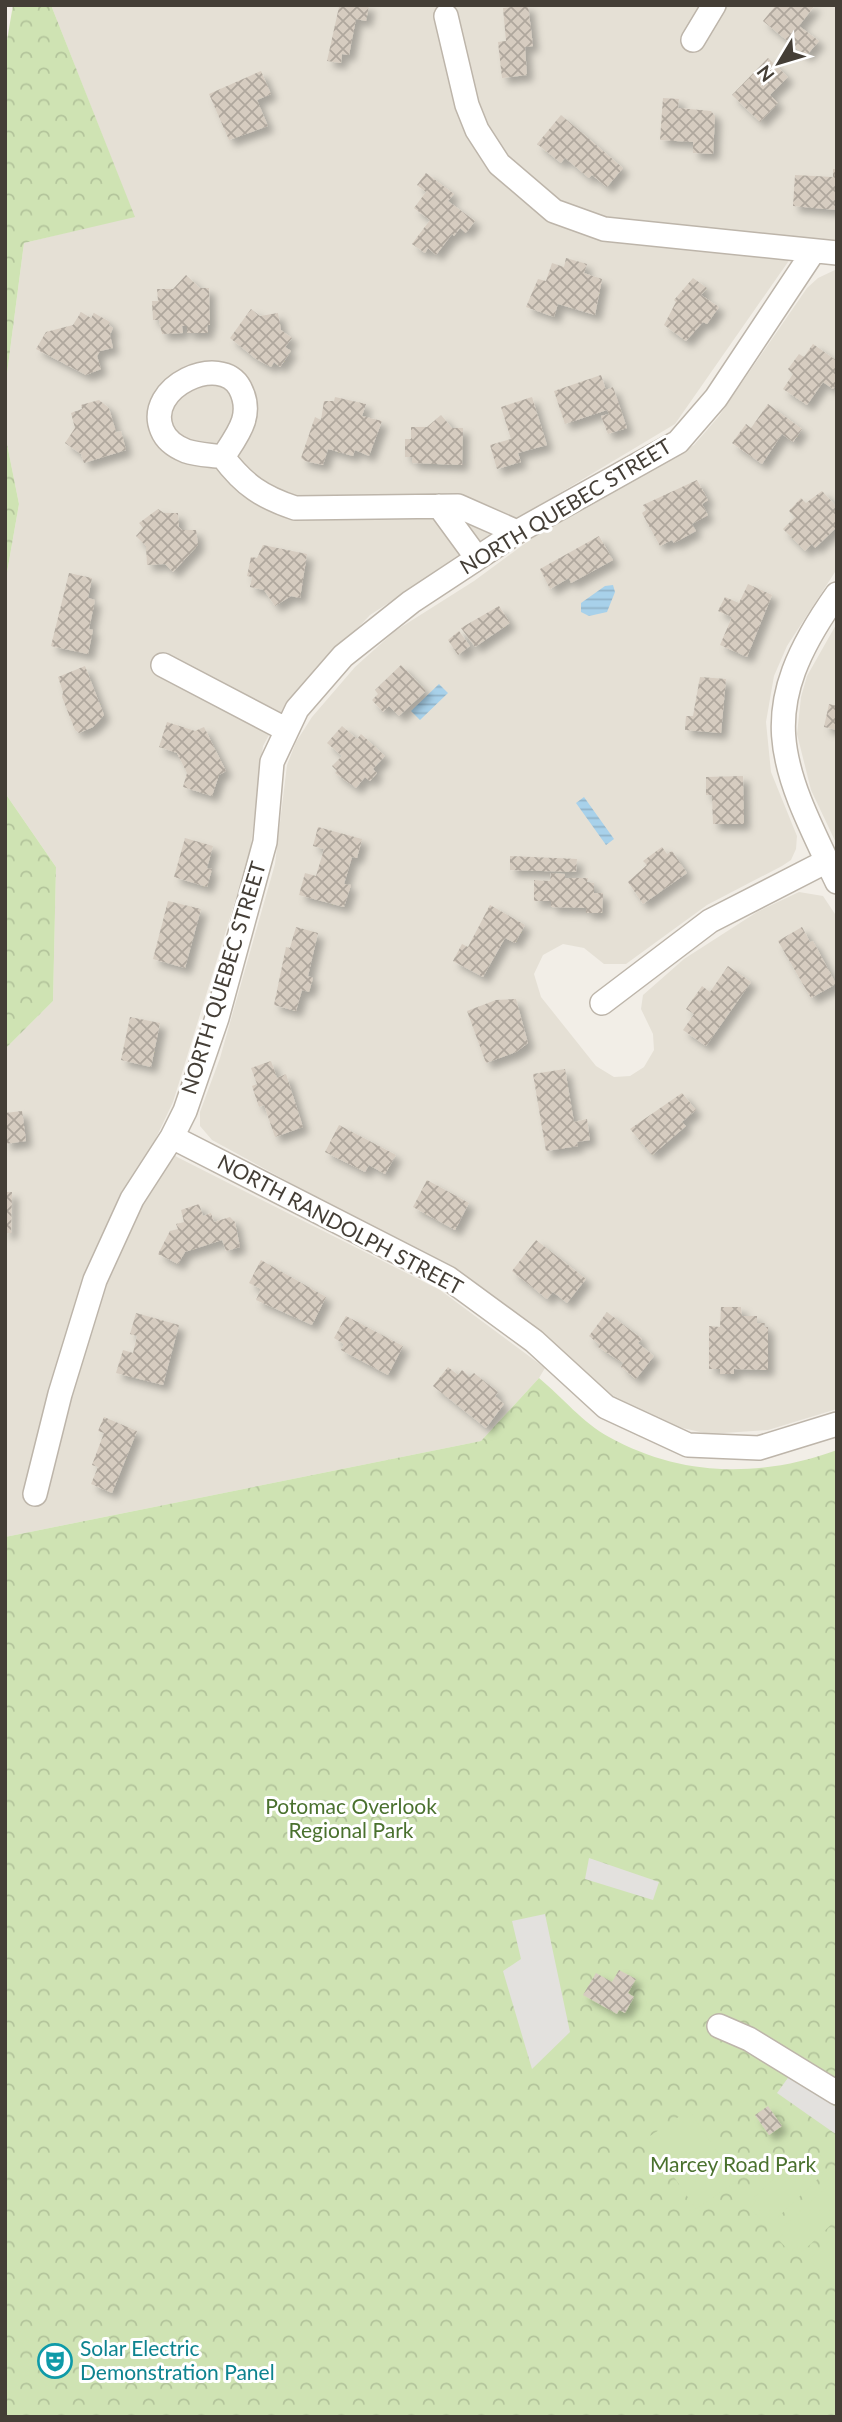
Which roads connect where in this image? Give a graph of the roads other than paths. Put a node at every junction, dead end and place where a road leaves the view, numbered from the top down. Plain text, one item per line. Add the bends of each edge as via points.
1 (714, 5) edge
2 (446, 16) dead end
3 (693, 40) dead end
4 (813, 252) junction
5 (837, 253) edge
6 (223, 457) dead end
7 (439, 506) junction
8 (517, 532) junction
9 (477, 558) junction
10 (837, 594) edge
11 (163, 665) dead end
12 (285, 729) junction
13 (832, 872) edge
14 (602, 1003) dead end
15 (172, 1137) junction
16 (837, 1424) edge
17 (35, 1493) dead end
18 (719, 2026) dead end
19 (837, 2093) edge

1 - 3 street
2 - 4 street via 477,130 499,164 554,211 604,229
4 - 5 street
4 - 8 street, NORTH QUEBEC STREET via 716,398 678,442
6 - 7 street via 240,480 271,500 295,508
7 - 8 street via 458,506
7 - 9 street
8 - 9 street, NORTH QUEBEC STREET
9 - 12 street, NORTH QUEBEC STREET via 401,609 343,656
10 - 13 street via 791,674 782,726 791,783
11 - 12 street
12 - 15 street, NORTH QUEBEC STREET via 272,762 265,842 216,1018
13 - 14 street via 710,921
15 - 16 street, NORTH RANDOLPH STREET via 447,1278 534,1341 606,1407 688,1445 760,1448
15 - 17 street, NORTH QUEBEC STREET via 132,1199 95,1280
18 - 19 street via 749,2039

